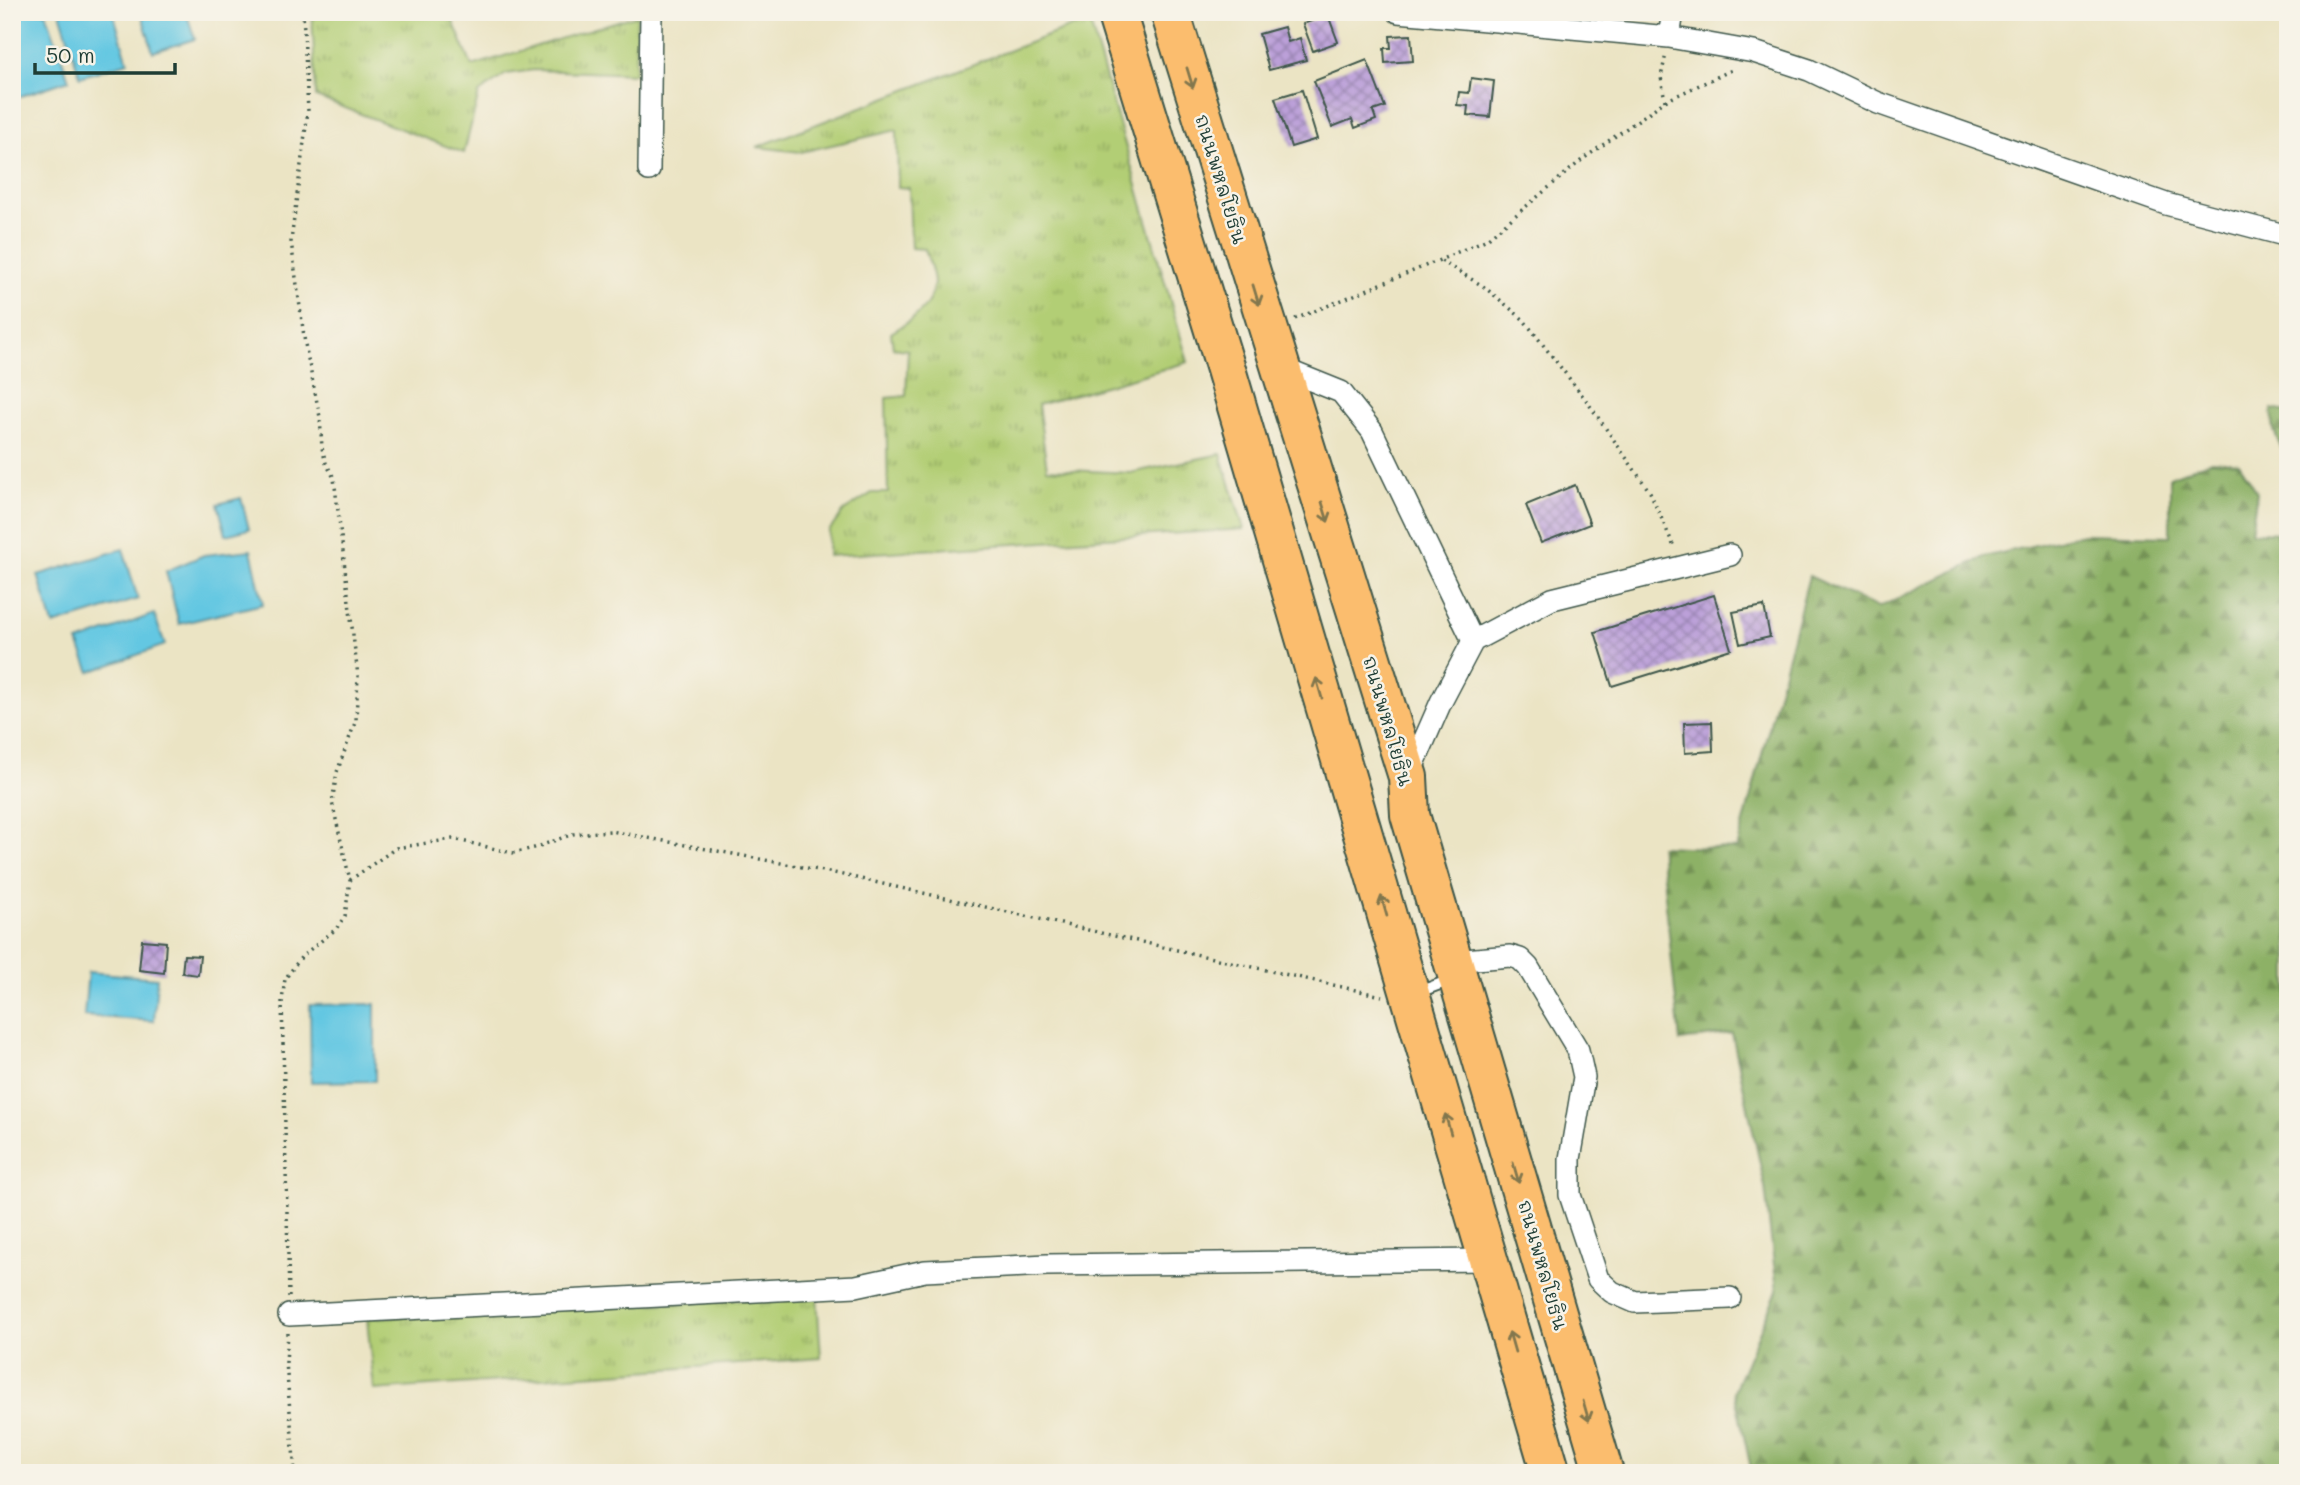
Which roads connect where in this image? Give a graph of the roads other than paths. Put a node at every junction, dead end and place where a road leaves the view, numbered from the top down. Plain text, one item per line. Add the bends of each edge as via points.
1 (651, 12) edge
2 (1116, 12) edge
3 (1170, 12) edge
4 (1398, 12) edge
5 (1673, 12) edge
6 (1669, 37) junction
7 (649, 170) dead end
8 (2288, 236) edge
9 (1279, 367) junction
10 (1730, 555) dead end
11 (1473, 641) junction
12 (1408, 778) junction
13 (1455, 969) junction
14 (1411, 999) junction
15 (1488, 1261) junction
16 (1730, 1298) dead end
17 (289, 1315) road end
18 (1551, 1473) edge
19 (1605, 1473) edge

1 - 7 street
14 -> 2 highway
3 -> 9 highway, ถนนพหลโยธิน
4 - 6 street
5 - 6 street
6 - 8 street via 1754,52 1809,70 1878,103 2166,204
9 - 11 street via 1341,392 1372,431
9 -> 12 highway, ถนนพหลโยธิน
10 - 11 street via 1552,599
11 - 12 street
12 - 13 highway, ถนนพหลโยธิน via 1410,815
13 - 14 lane
13 - 16 street via 1510,956 1520,959 1578,1051 1584,1077 1570,1159 1570,1195 1598,1279 1612,1292 1635,1302
13 -> 19 highway, ถนนพหลโยธิน
15 -> 14 highway
15 - 17 street via 978,1268 925,1271 856,1286
18 -> 15 highway

